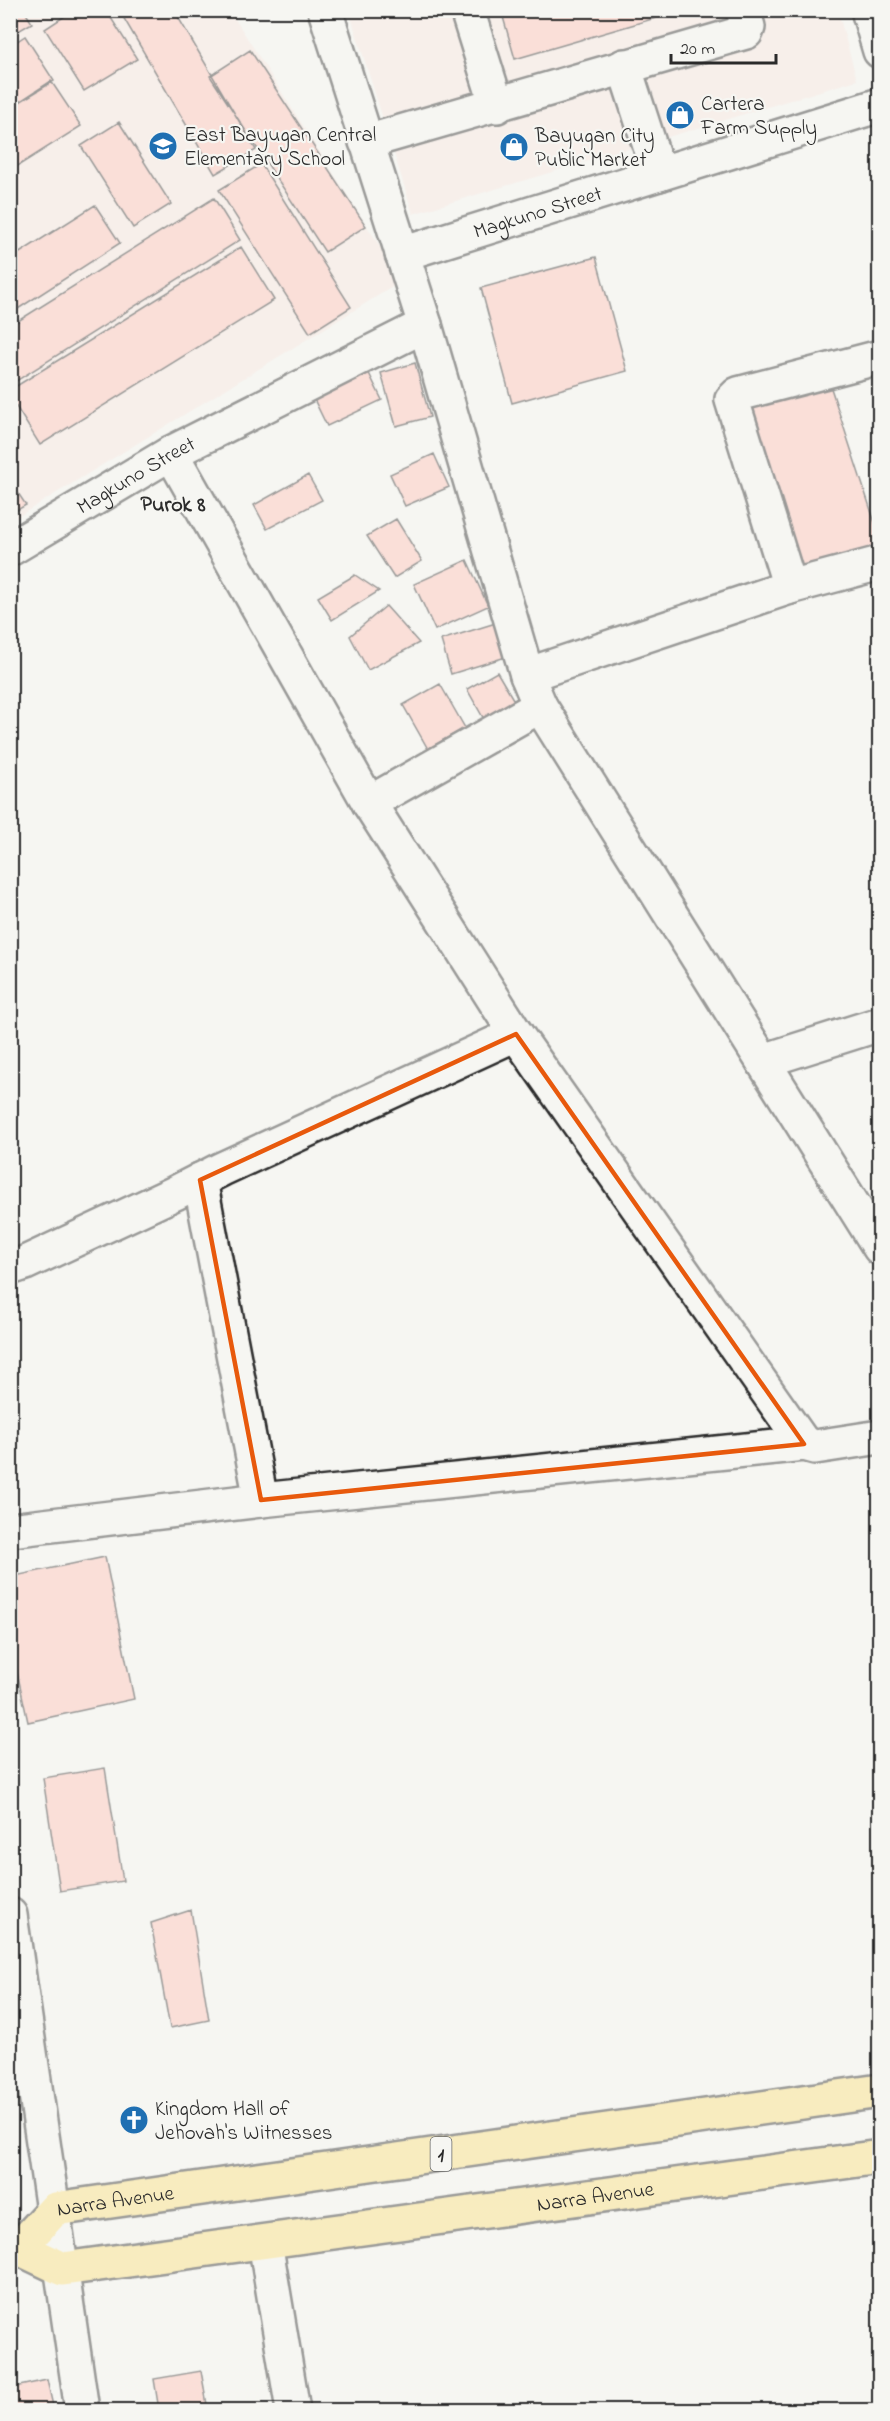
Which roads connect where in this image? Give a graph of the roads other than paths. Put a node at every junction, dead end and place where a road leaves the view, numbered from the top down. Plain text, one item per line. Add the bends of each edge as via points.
1 (325, 10) edge
2 (466, 10) edge
3 (743, 10) edge
4 (868, 10) edge
5 (879, 51) edge
6 (624, 66) junction
7 (879, 105) edge
8 (497, 106) junction
9 (366, 142) junction
10 (659, 174) junction
11 (402, 254) junction
12 (425, 325) junction
13 (879, 357) edge
14 (171, 453) junction
15 (10, 549) edge
16 (879, 563) edge
17 (790, 586) junction
18 (527, 675) junction
19 (540, 706) junction
20 (369, 803) junction
21 (879, 1024) edge
22 (516, 1034) junction
23 (763, 1061) junction
24 (200, 1180) junction
25 (879, 1248) edge
26 (10, 1268) edge
27 (879, 1437) edge
28 (804, 1444) junction
29 (261, 1500) junction
30 (10, 1530) edge
31 (10, 1915) edge
32 (879, 2091) edge
33 (879, 2157) edge
34 (55, 2209) junction
35 (265, 2242) junction
36 (15, 2248) edge
37 (63, 2269) junction
38 (82, 2410) edge
39 (293, 2410) edge

1 - 9 street
2 - 8 street
3 - 6 street via 746,32
4 - 5 street
6 - 8 street
6 - 10 street
7 - 10 street, Magkuno Street
8 - 9 street
9 - 11 street
10 - 11 street, Magkuno Street
11 - 12 street
12 - 14 street, Magkuno Street
12 - 18 street
13 - 17 street via 738,394 732,400
14 - 15 street, Magkuno Street
14 - 20 street
16 - 17 street
17 - 18 street
18 - 19 street
19 - 20 street
19 - 23 street
20 - 22 street
21 - 23 street
22 - 24 street
22 - 28 street
23 - 25 street
24 - 26 street
24 - 29 street
27 - 28 street via 815,1447
28 - 29 street
29 - 30 street
31 - 34 street
32 - 34 highway, Narra Avenue / 1
33 - 35 highway, Narra Avenue
34 - 36 highway, Narra Avenue
34 - 37 street
35 - 37 highway, Narra Avenue
35 - 39 street
36 - 37 highway, Narra Avenue
37 - 38 street

